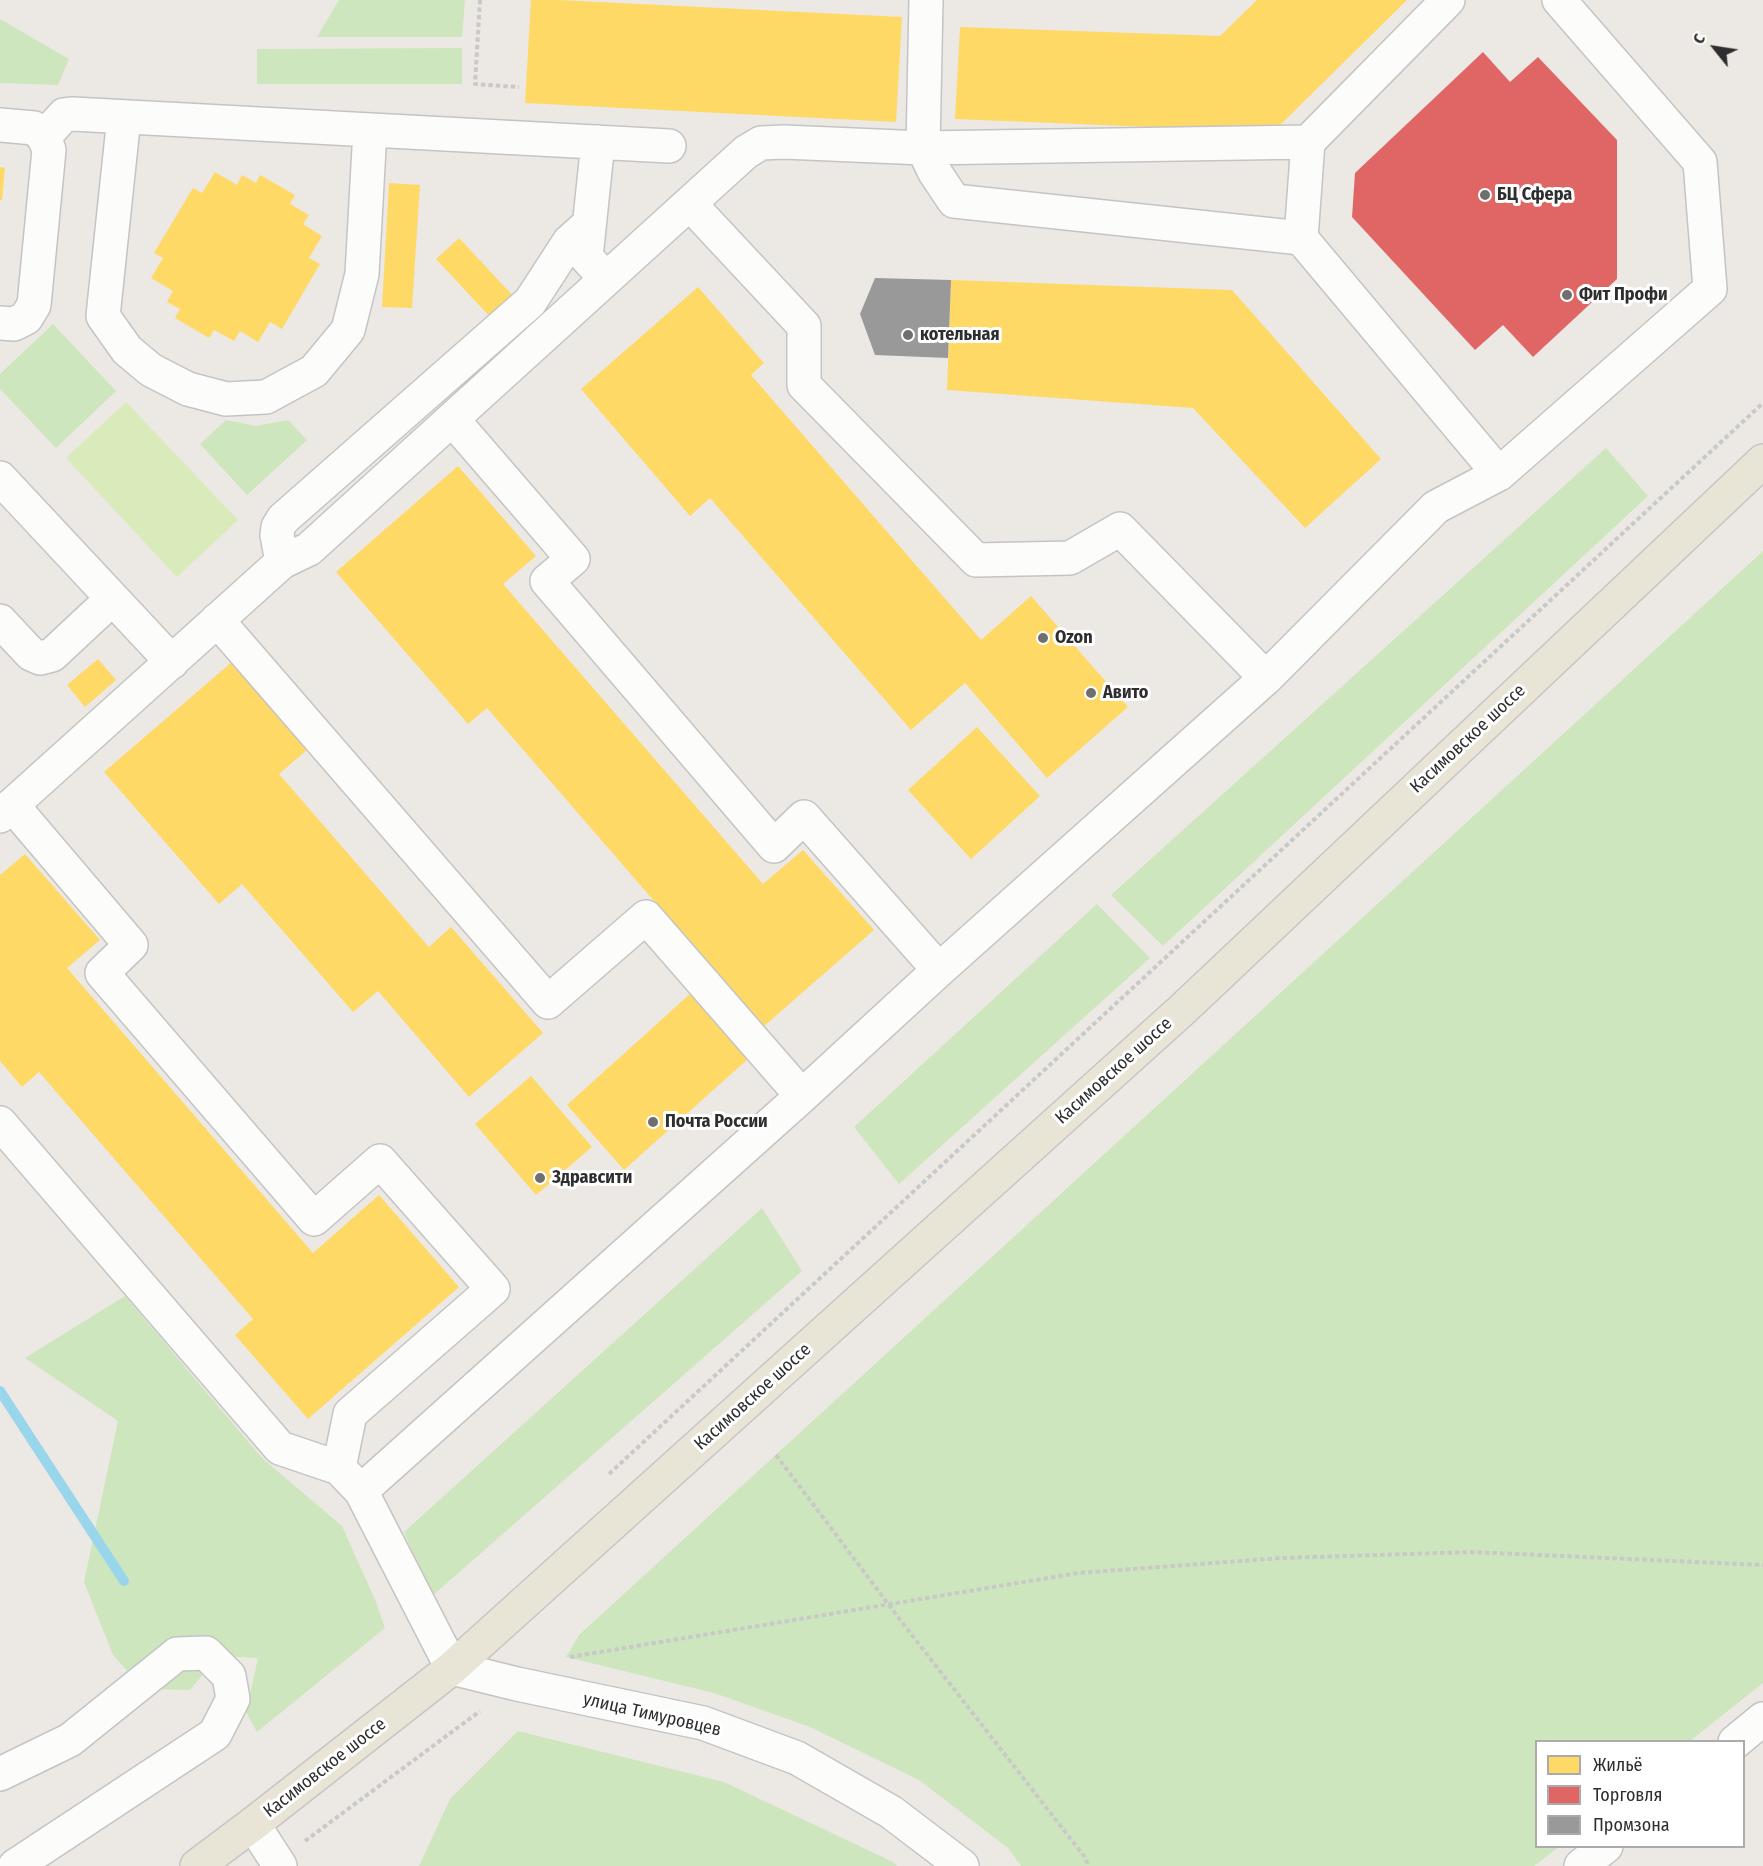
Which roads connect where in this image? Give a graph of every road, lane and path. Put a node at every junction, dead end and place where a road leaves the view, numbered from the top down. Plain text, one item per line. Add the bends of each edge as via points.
1 (480, 0) edge
2 (926, 0) edge
3 (1448, 0) edge
4 (1558, 0) edge
5 (519, 87) dead end
6 (124, 117) junction
7 (0, 125) edge
8 (370, 130) junction
9 (44, 137) junction
10 (598, 142) junction
11 (1308, 142) junction
12 (669, 146) dead end
13 (923, 148) junction
14 (690, 204) junction
15 (590, 224) junction
16 (1301, 238) junction
17 (606, 279) junction
18 (0, 323) edge
19 (1763, 403) edge
20 (452, 419) junction
21 (1763, 461) edge
22 (1499, 474) junction
23 (0, 478) edge
24 (282, 562) junction
25 (112, 599) junction
26 (218, 620) junction
27 (0, 621) edge
28 (172, 662) junction
29 (1266, 678) junction
30 (6, 810) edge
31 (939, 970) junction
32 (801, 1096) junction
33 (0, 1123) edge
34 (776, 1455) dead end
35 (350, 1479) junction
36 (603, 1480) dead end
37 (1763, 1565) edge
38 (888, 1604) junction
39 (566, 1657) dead end
40 (452, 1668) junction
41 (517, 1684) junction
42 (1763, 1719) edge
43 (1738, 1740) edge
44 (0, 1774) edge
45 (253, 1824) junction
46 (1604, 1848) edge
47 (279, 1864) edge
48 (15, 1866) edge
49 (196, 1866) edge
50 (962, 1866) edge
51 (1089, 1866) edge
52 (1581, 1866) edge

1 - 5 path via 475,84
2 - 13 street
3 - 11 street
4 - 22 street via 1700,162 1710,289
6 - 8 street
6 - 8 street via 103,316 127,350 151,370 188,389 226,399 266,397 314,371 348,330 362,274
6 - 9 street via 64,115
7 - 9 street via 34,128
8 - 10 street
9 - 18 street via 49,150 34,305 26,318 14,324
10 - 12 street
10 - 15 street
11 - 13 street
11 - 16 street
13 - 14 street via 761,143
13 - 16 street via 954,201
14 - 17 street
14 - 29 street via 804,326 804,385 976,560 1070,558 1120,529
15 - 17 street via 586,257
15 - 24 street via 569,242 530,303 283,519 277,535
16 - 22 street
17 - 20 street
19 - 36 path
20 - 24 street via 309,549
20 - 31 street via 573,559 547,581 774,846 804,817
21 - 40 main road, Касимовское шоссе via 1183,1009
22 - 29 street via 1436,507
23 - 25 street
24 - 26 street
25 - 27 street via 52,655 40,658 31,654
25 - 28 street
26 - 28 street
26 - 32 street via 548,1002 646,917
28 - 30 street
29 - 31 street
30 - 35 street via 131,945 102,973 314,1219 380,1161 493,1289 350,1414
31 - 32 street
32 - 35 street
33 - 35 street via 280,1448
34 - 38 path
35 - 40 street
37 - 38 path via 1472,1552 1281,1558 1078,1573
38 - 39 path
38 - 51 path
40 - 41 street, улица Тимуровцев
40 - 45 main road, Касимовское шоссе
41 - 47 path
41 - 50 street, улица Тимуровцев via 703,1723 797,1758 891,1812
42 - 43 street
44 - 48 street via 70,1740 177,1654 206,1653 229,1676 233,1699 215,1734
45 - 47 street
45 - 49 main road, Касимовское шоссе
46 - 52 street

